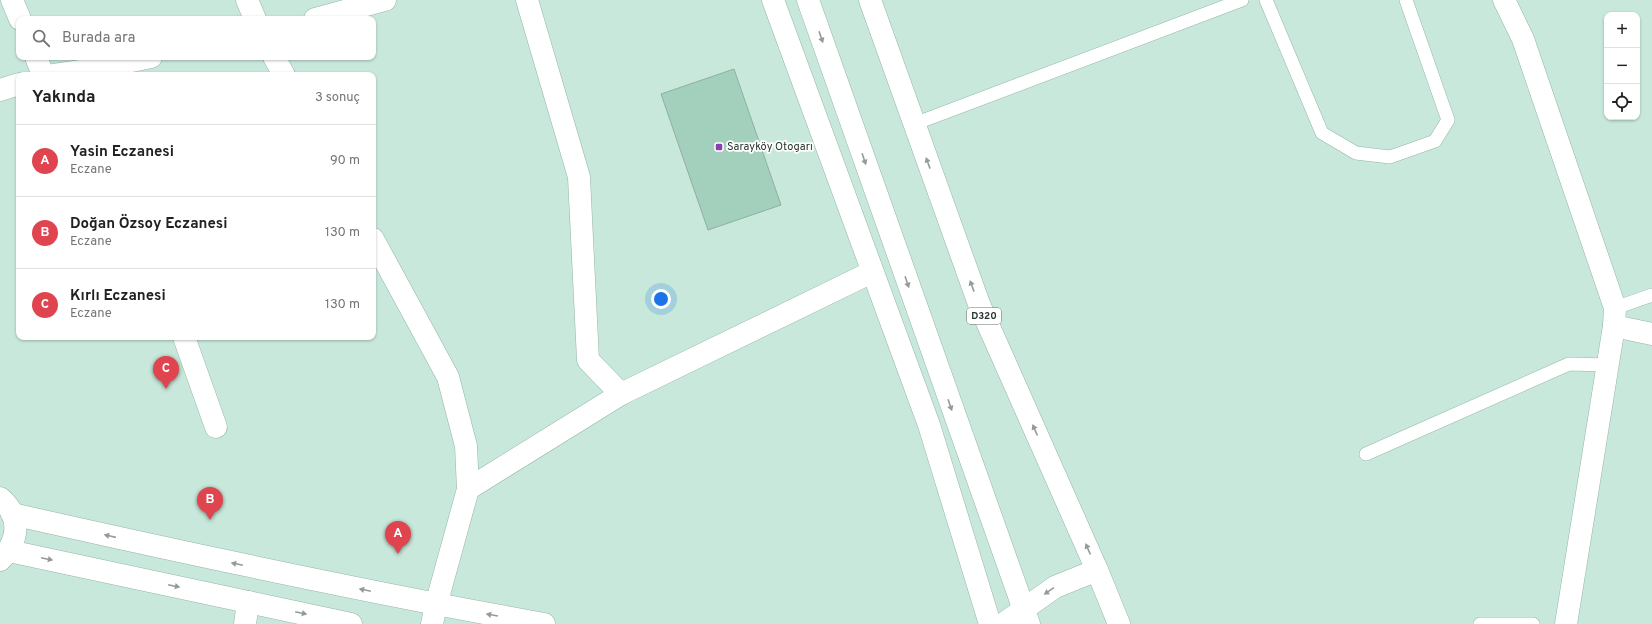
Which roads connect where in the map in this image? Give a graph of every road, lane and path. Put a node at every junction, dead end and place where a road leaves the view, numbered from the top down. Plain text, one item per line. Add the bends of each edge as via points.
1 (12, 0) edge
2 (247, 0) edge
3 (385, 0) edge
4 (527, 0) edge
5 (772, 0) edge
6 (808, 0) edge
7 (870, 0) edge
8 (1242, 0) edge
9 (1266, 0) edge
10 (1406, 0) edge
11 (1504, 0) edge
12 (19, 16) edge
13 (254, 16) edge
14 (326, 16) edge
15 (37, 60) edge
16 (139, 60) edge
17 (276, 60) edge
18 (42, 72) edge
19 (93, 72) edge
20 (282, 72) edge
21 (16, 85) edge
22 (0, 90) edge
23 (914, 124) junction
24 (376, 245) edge
25 (872, 272) junction
26 (1652, 295) edge
27 (1615, 317) junction
28 (1652, 334) edge
29 (185, 340) edge
30 (1608, 364) junction
31 (621, 394) junction
32 (216, 427) dead end
33 (1366, 454) dead end
34 (468, 489) junction
35 (6, 506) edge
36 (4, 556) edge
37 (1097, 570) junction
38 (248, 602) junction
39 (434, 614) edge
40 (1025, 617) edge
41 (245, 624) edge
42 (351, 624) edge
43 (544, 624) edge
44 (990, 624) edge
45 (1003, 624) edge
46 (1119, 624) edge
47 (1480, 624) edge
48 (1533, 624) edge
49 (1566, 624) edge

1 - 12 main road
2 - 13 main road
3 - 14 main road
4 - 31 main road via 579,177 588,360
5 - 25 main road
6 -> 40 main road
7 - 23 main road, D320
8 - 23 lane
9 - 10 lane via 1322,133 1356,153 1390,157 1435,140 1448,120
11 - 27 main road via 1523,39
15 - 18 main road
16 - 19 main road
17 - 20 main road
21 - 22 main road
37 -> 23 main road, D320 via 978,304
24 - 34 main road via 448,377 466,446
25 - 31 main road
25 - 44 main road via 928,425
26 - 27 lane
27 - 28 main road
27 - 30 main road
29 - 32 main road
30 - 33 lane via 1569,364
30 - 49 main road
31 - 34 main road
34 - 39 main road
35 - 36 main road via 16,533 14,542
39 -> 35 main road
36 -> 38 main road
37 -> 40 main road via 1055,587
37 - 46 main road, D320
38 - 41 main road
38 -> 42 main road
43 -> 39 main road
40 - 45 main road
47 - 48 lane

